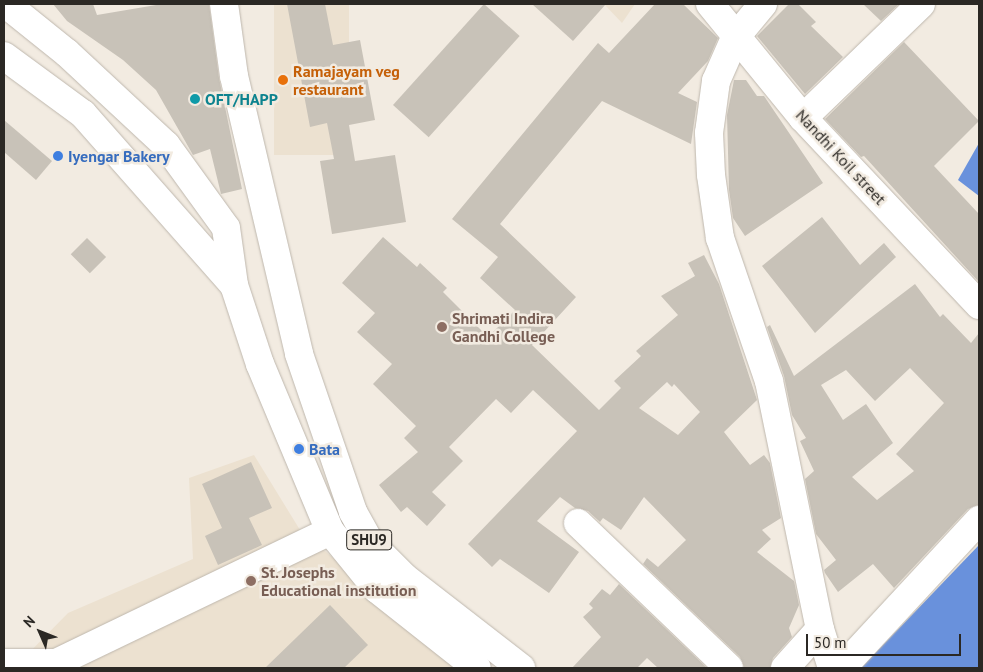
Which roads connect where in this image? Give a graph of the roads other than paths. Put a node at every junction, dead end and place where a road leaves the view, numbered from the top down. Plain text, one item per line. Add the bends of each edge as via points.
1 (6, 4) edge
2 (224, 4) edge
3 (710, 4) edge
4 (763, 4) edge
5 (921, 4) edge
6 (735, 38) junction
7 (4, 56) edge
8 (803, 118) junction
9 (234, 285) junction
10 (979, 304) edge
11 (299, 354) junction
12 (260, 364) junction
13 (979, 520) edge
14 (578, 523) dead end
15 (330, 531) junction
16 (820, 629) junction
17 (4, 663) edge
18 (477, 668) edge
19 (521, 668) edge
20 (729, 668) edge
21 (784, 668) edge
22 (832, 668) edge
23 (842, 668) edge

1 - 9 street via 67,53 166,145 226,228
2 - 11 street, SHU9 via 234,76
3 - 6 street, Nandhi Koil street
4 - 6 street
5 - 8 street
6 - 8 street, Nandhi Koil street
6 - 16 street via 716,81 711,112 711,175 717,220 737,292 769,381
7 - 9 street via 83,114
8 - 10 street, Nandhi Koil street
9 - 12 street
11 - 12 street
11 - 19 street, SHU9 via 350,504 371,544 405,578
12 - 15 street, SHU9
13 - 23 street
14 - 20 street
15 - 17 street via 56,663
15 - 18 street, SHU9 via 377,589
16 - 21 street
16 - 22 street

